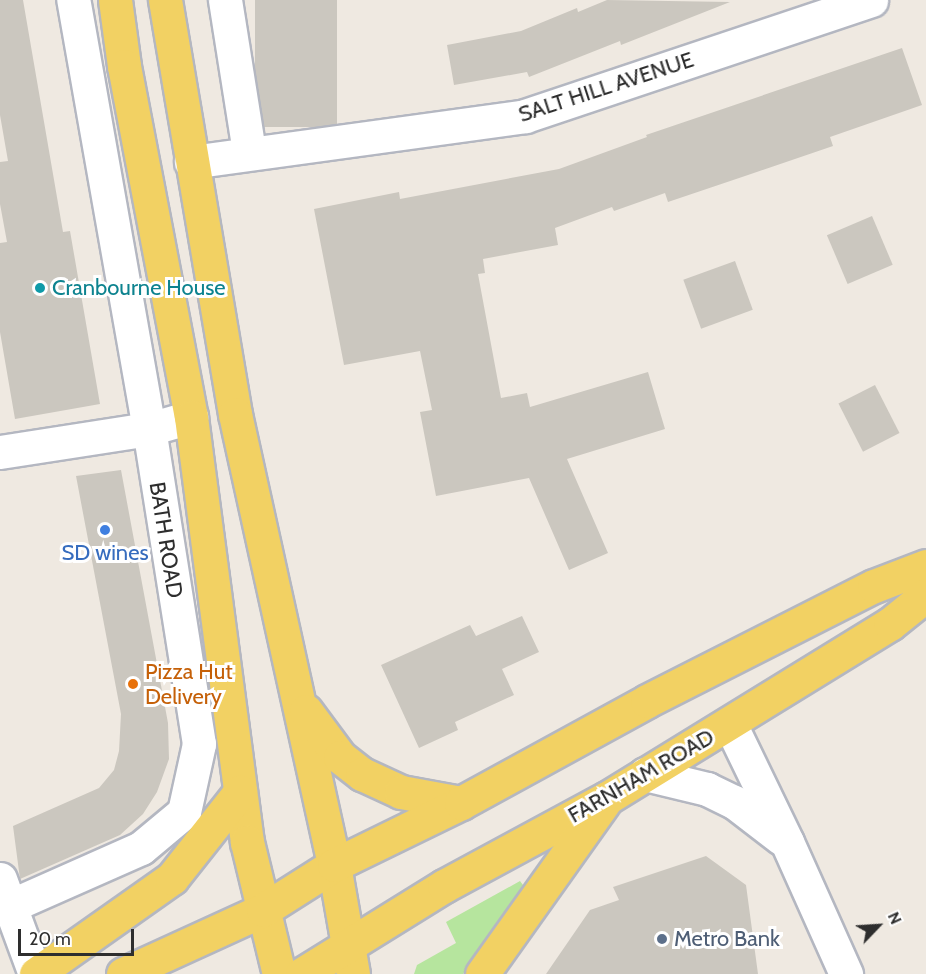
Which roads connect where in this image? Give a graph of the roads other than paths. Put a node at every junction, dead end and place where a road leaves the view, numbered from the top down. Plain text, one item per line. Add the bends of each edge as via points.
1 (73, 0) edge
2 (115, 0) edge
3 (165, 0) edge
4 (225, 0) edge
5 (871, 0) edge
6 (249, 152) junction
7 (191, 162) junction
8 (191, 417) junction
9 (149, 429) junction
10 (0, 452) edge
11 (926, 566) edge
12 (926, 595) edge
13 (286, 652) junction
14 (730, 724) junction
15 (645, 774) junction
16 (240, 792) junction
17 (607, 798) junction
18 (462, 803) junction
19 (788, 842) junction
20 (334, 865) junction
21 (5, 893) edge
22 (263, 910) junction
23 (351, 959) edge
24 (36, 974) edge
25 (123, 974) edge
26 (279, 974) edge
27 (302, 974) edge
28 (482, 974) edge
29 (846, 974) edge

1 - 9 street, BATH ROAD
2 - 8 main road, BATH ROAD
3 - 7 main road
4 - 6 street
5 - 6 street, SALT HILL AVENUE via 525,116
6 - 7 street, SALT HILL AVENUE
7 - 13 main road via 235,414
8 - 9 street
8 - 16 main road, BATH ROAD
9 - 10 street
9 - 21 street, BATH ROAD via 199,744 183,812 141,848
11 - 18 main road via 874,586 709,670
12 - 14 main road, FARNHAM ROAD via 890,624
13 - 18 main road via 301,702 339,757 362,774 401,792
13 - 20 main road
14 - 15 main road, FARNHAM ROAD
14 - 19 street
15 - 17 main road, FARNHAM ROAD
15 - 19 street via 708,789 734,802
16 - 22 main road, BATH ROAD
16 - 24 main road via 172,878
17 - 23 main road, FARNHAM ROAD via 444,886
17 - 28 main road
18 - 20 main road
19 - 29 street
20 - 22 main road
20 - 23 main road
21 - 24 street, BATH ROAD
22 - 25 main road
22 - 26 main road, BATH ROAD
23 - 27 main road, FARNHAM ROAD

